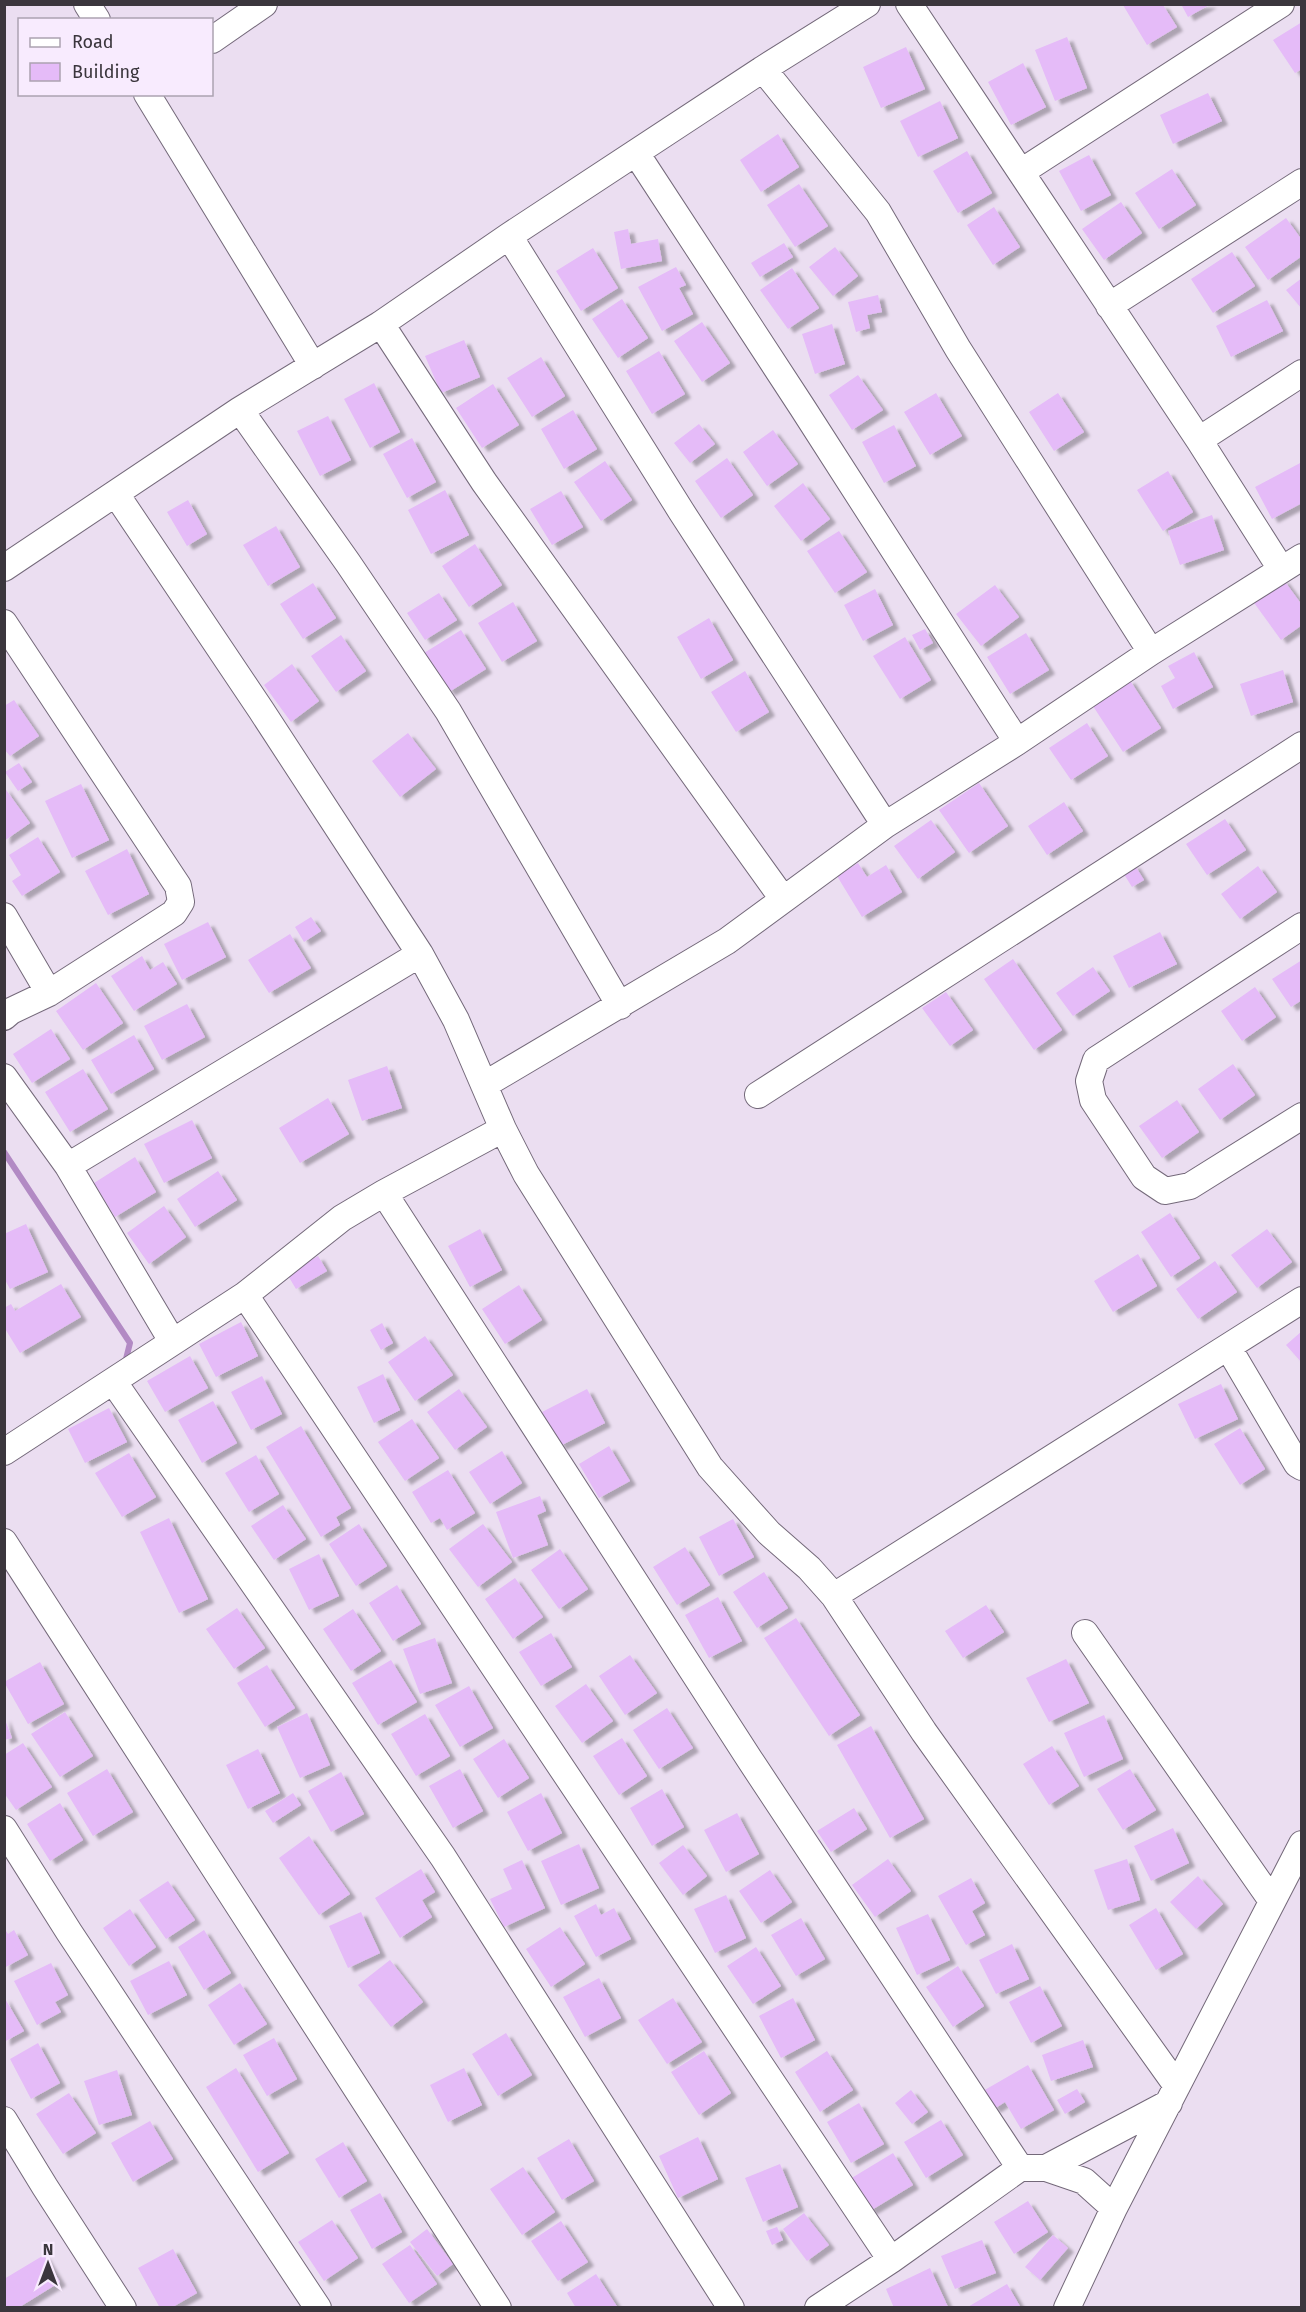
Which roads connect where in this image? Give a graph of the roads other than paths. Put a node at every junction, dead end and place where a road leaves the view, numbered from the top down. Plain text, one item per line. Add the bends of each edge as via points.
1 (87, 4) edge
2 (264, 4) edge
3 (867, 4) edge
4 (909, 4) edge
5 (1281, 4) edge
6 (96, 18) edge
7 (213, 39) edge
8 (763, 69) junction
9 (148, 96) edge
10 (636, 153) junction
11 (1021, 172) junction
12 (1302, 182) edge
13 (509, 236) junction
14 (1109, 306) junction
15 (381, 324) junction
16 (313, 366) junction
17 (1302, 373) edge
18 (240, 410) junction
19 (1198, 441) junction
20 (116, 494) junction
21 (1291, 563) edge
22 (4, 568) edge
23 (4, 623) edge
24 (1151, 652) junction
25 (1017, 742) junction
26 (1302, 745) edge
27 (885, 825) junction
28 (783, 899) junction
29 (4, 916) edge
30 (1302, 926) edge
31 (420, 954) junction
32 (49, 993) junction
33 (620, 1006) junction
34 (4, 1017) edge
35 (4, 1077) edge
36 (484, 1085) junction
37 (758, 1095) dead end
38 (1302, 1116) edge
39 (503, 1128) junction
40 (68, 1166) junction
41 (384, 1193) junction
42 (245, 1295) junction
43 (1302, 1300) edge
44 (172, 1341) junction
45 (1228, 1347) junction
46 (113, 1381) junction
47 (4, 1452) edge
48 (1302, 1467) edge
49 (4, 1542) edge
50 (834, 1596) junction
51 (1085, 1633) dead end
52 (4, 1829) edge
53 (1302, 1844) edge
54 (1272, 1901) junction
55 (1173, 2094) junction
56 (4, 2120) edge
57 (1020, 2168) junction
58 (1046, 2168) junction
59 (1114, 2208) junction
60 (891, 2260) junction
61 (123, 2307) edge
62 (318, 2307) edge
63 (498, 2307) edge
64 (731, 2307) edge
65 (818, 2307) edge
66 (1067, 2307) edge

1 - 6 street
2 - 7 street
3 - 8 street
4 - 11 street
5 - 11 street
8 - 10 street
8 - 24 street via 878,212 958,349
9 - 16 street
10 - 13 street
10 - 25 street
11 - 14 street
12 - 14 street
13 - 15 street
13 - 27 street
14 - 19 street
15 - 16 street
15 - 28 street via 484,482
16 - 18 street
17 - 19 street
18 - 20 street
18 - 33 street via 448,711
19 - 21 street
20 - 22 street
20 - 31 street
21 - 24 street
23 - 32 street via 178,886 181,902 174,914
24 - 25 street
25 - 27 street
26 - 37 street
27 - 28 street
28 - 33 street via 727,940
29 - 32 street
30 - 38 street via 1096,1060 1089,1081 1093,1100 1144,1177 1165,1191 1190,1186
31 - 36 street via 456,1020
31 - 40 street
32 - 34 street
33 - 36 street
35 - 40 street
36 - 39 street
39 - 41 street
39 - 50 street via 526,1174 710,1467 769,1533
40 - 44 street
41 - 42 street via 342,1218
41 - 57 street via 750,1760
42 - 44 street
42 - 60 street
43 - 45 street
44 - 46 street
45 - 48 street
45 - 50 street
46 - 47 street
46 - 64 street via 443,1857
49 - 63 street
50 - 55 street
51 - 54 street
52 - 62 street
53 - 54 street
54 - 55 street
55 - 58 street
55 - 59 street
56 - 61 street
57 - 58 street
57 - 60 street
58 - 59 street via 1084,2181
59 - 66 street
60 - 65 street

